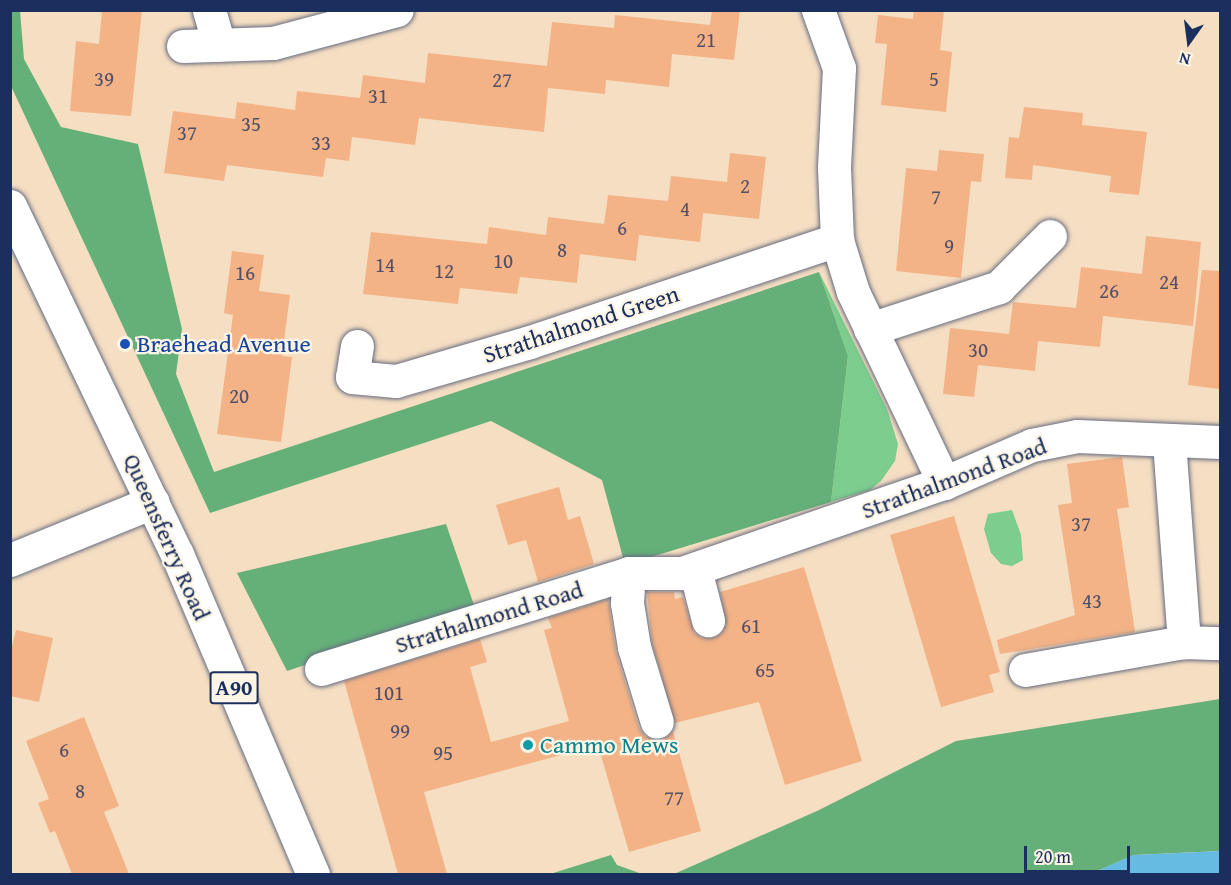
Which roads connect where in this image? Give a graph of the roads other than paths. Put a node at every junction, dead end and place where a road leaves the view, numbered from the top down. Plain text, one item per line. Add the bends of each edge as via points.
1 (209, 10) edge
2 (397, 10) edge
3 (818, 10) edge
4 (219, 45) junction
5 (183, 46) dead end
6 (10, 206) edge
7 (1050, 236) dead end
8 (837, 240) junction
9 (870, 329) junction
10 (357, 346) dead end
11 (1169, 441) junction
12 (1221, 442) edge
13 (944, 483) junction
14 (153, 502) junction
15 (10, 560) edge
16 (695, 568) junction
17 (629, 573) junction
18 (708, 620) dead end
19 (1184, 642) junction
20 (1221, 643) edge
21 (321, 669) dead end
22 (1025, 670) dead end
23 (657, 722) dead end
24 (313, 874) edge

1 - 4 street
2 - 4 street via 273,43
3 - 8 street via 839,68 834,168
4 - 5 street
6 - 14 street, Queensferry Road / A90
7 - 9 street via 999,287
8 - 9 street via 853,292
8 - 10 street, Strathalmond Green via 530,342 396,381 352,377
9 - 13 street
11 - 12 street, Strathalmond Road
11 - 13 street, Strathalmond Road via 1077,436 1032,445
11 - 19 street
13 - 16 street, Strathalmond Road
14 - 15 street
14 - 24 street, Queensferry Road / A90
16 - 17 street, Strathalmond Road via 682,573
16 - 18 street
17 - 21 street, Strathalmond Road
17 - 23 street via 627,603 633,647
19 - 20 street
19 - 22 street

